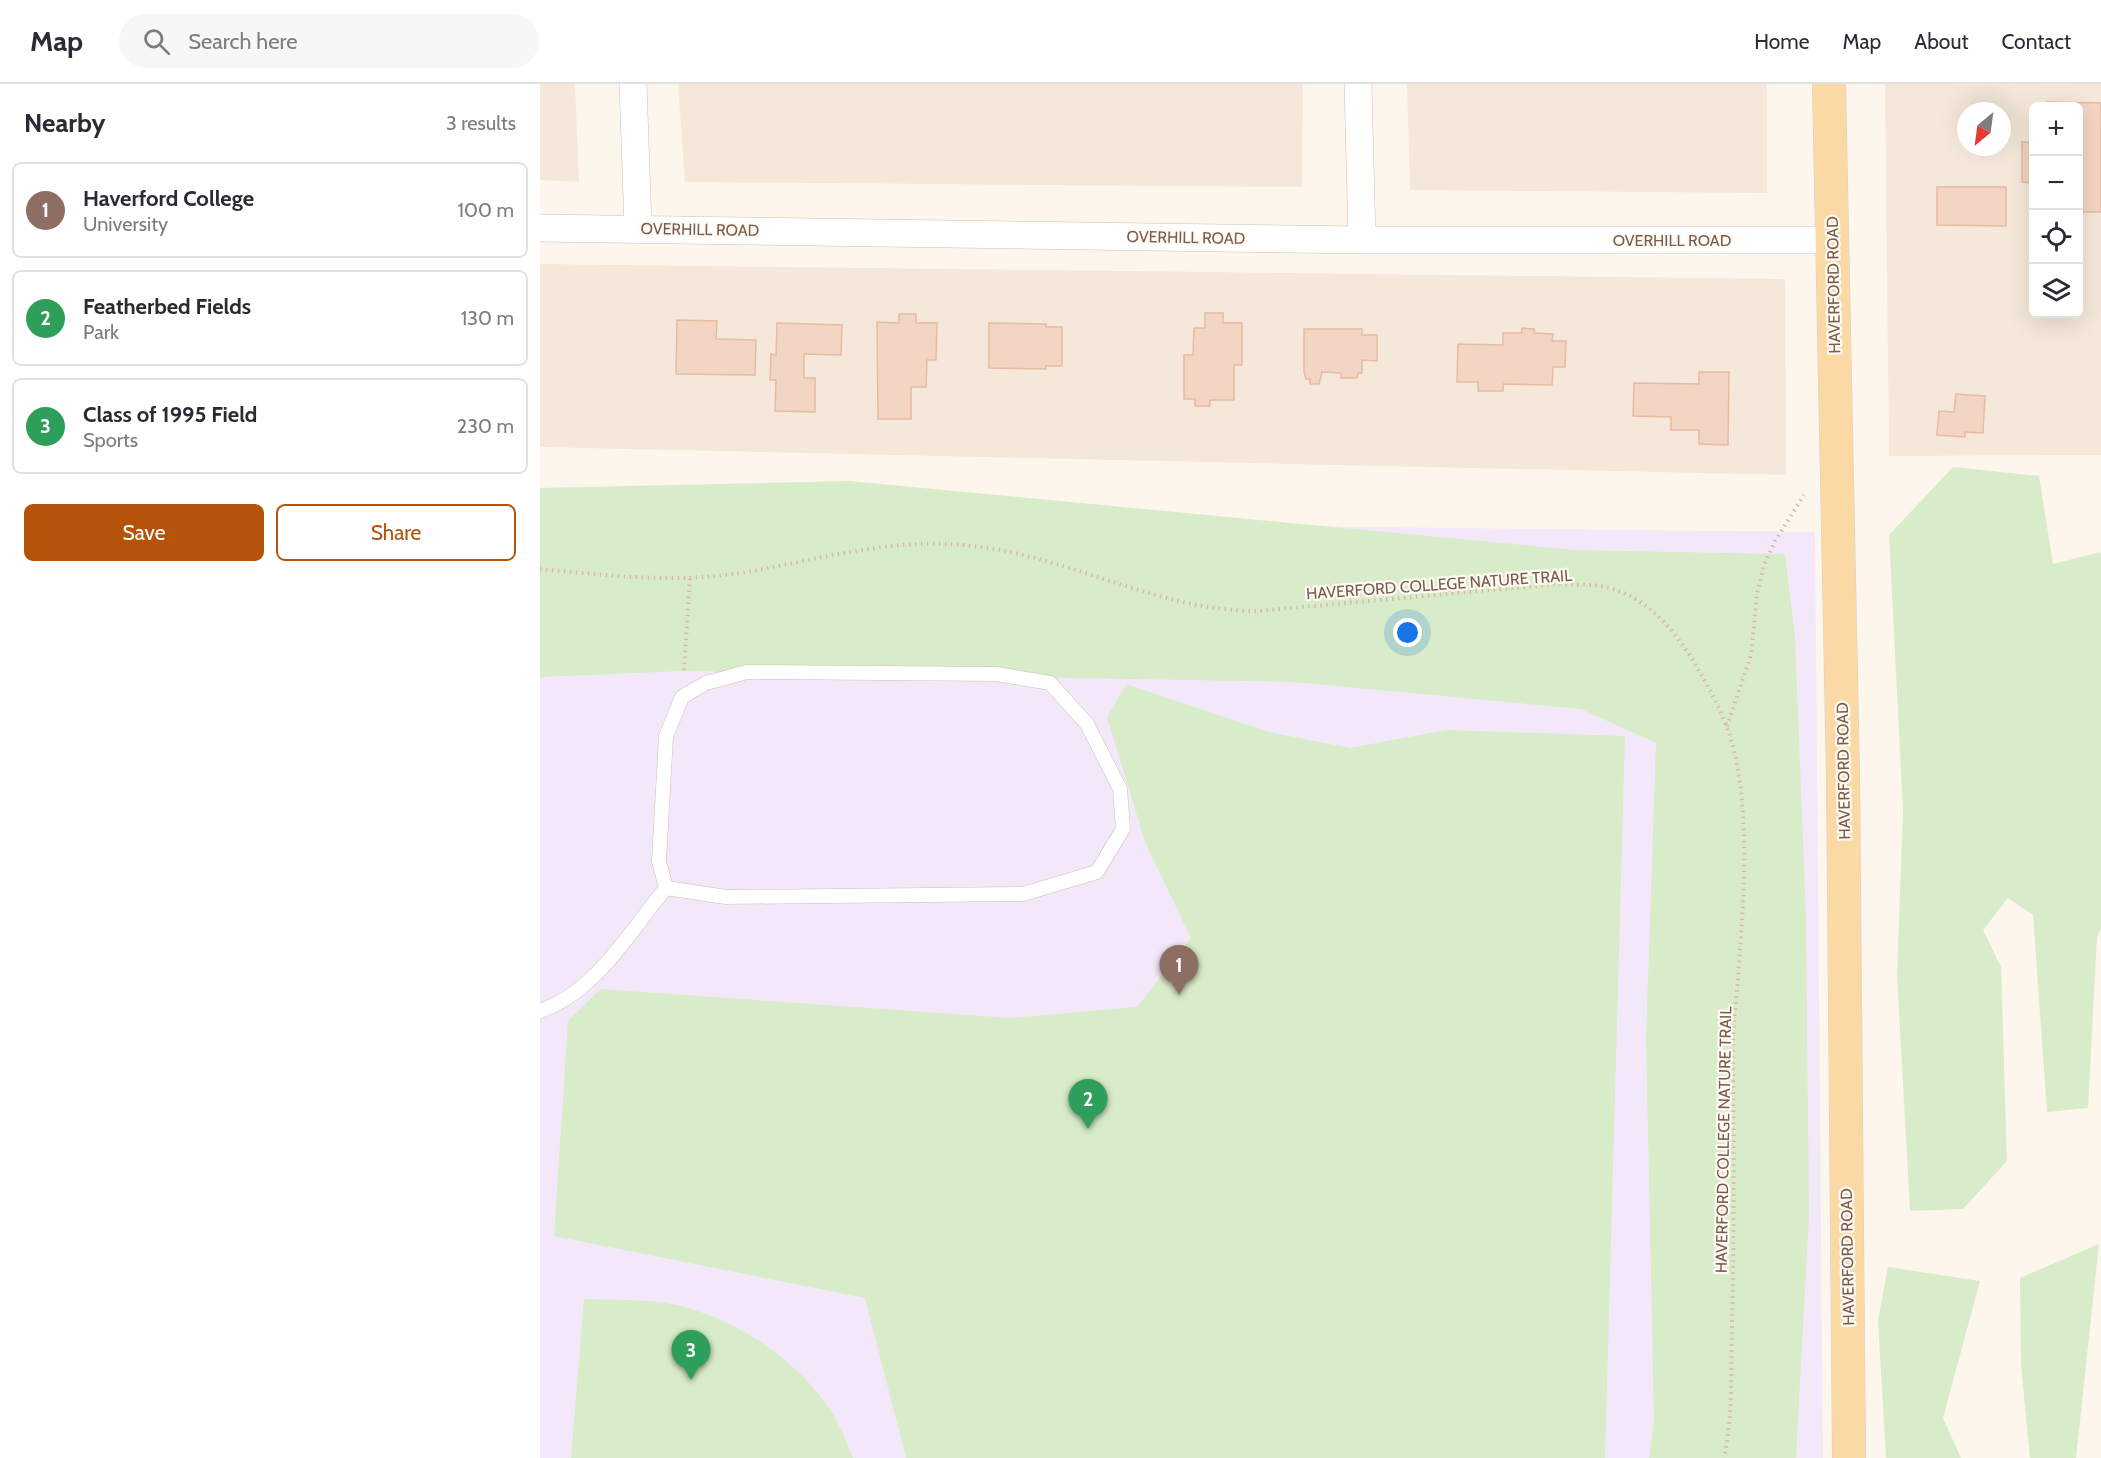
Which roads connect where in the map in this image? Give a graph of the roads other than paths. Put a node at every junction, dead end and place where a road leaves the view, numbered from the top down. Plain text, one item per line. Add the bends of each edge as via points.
1 (633, 84) edge
2 (1358, 84) edge
3 (1829, 84) edge
4 (638, 227) junction
5 (540, 228) edge
6 (1362, 240) junction
7 (1832, 240) junction
8 (666, 888) junction
9 (540, 1011) edge
10 (1849, 1458) edge

1 - 4 street
2 - 6 street
3 - 7 main road, HAVERFORD ROAD
4 - 5 street, OVERHILL ROAD
4 - 6 street, OVERHILL ROAD
6 - 7 street, OVERHILL ROAD
7 - 10 main road, HAVERFORD ROAD via 1843,763
8 - 8 lane via 726,897 1023,894 1096,872 1123,829 1120,789 1088,724 1050,683 996,674 747,672 705,682 682,697 666,735 659,861
8 - 9 lane via 589,982 556,1006

